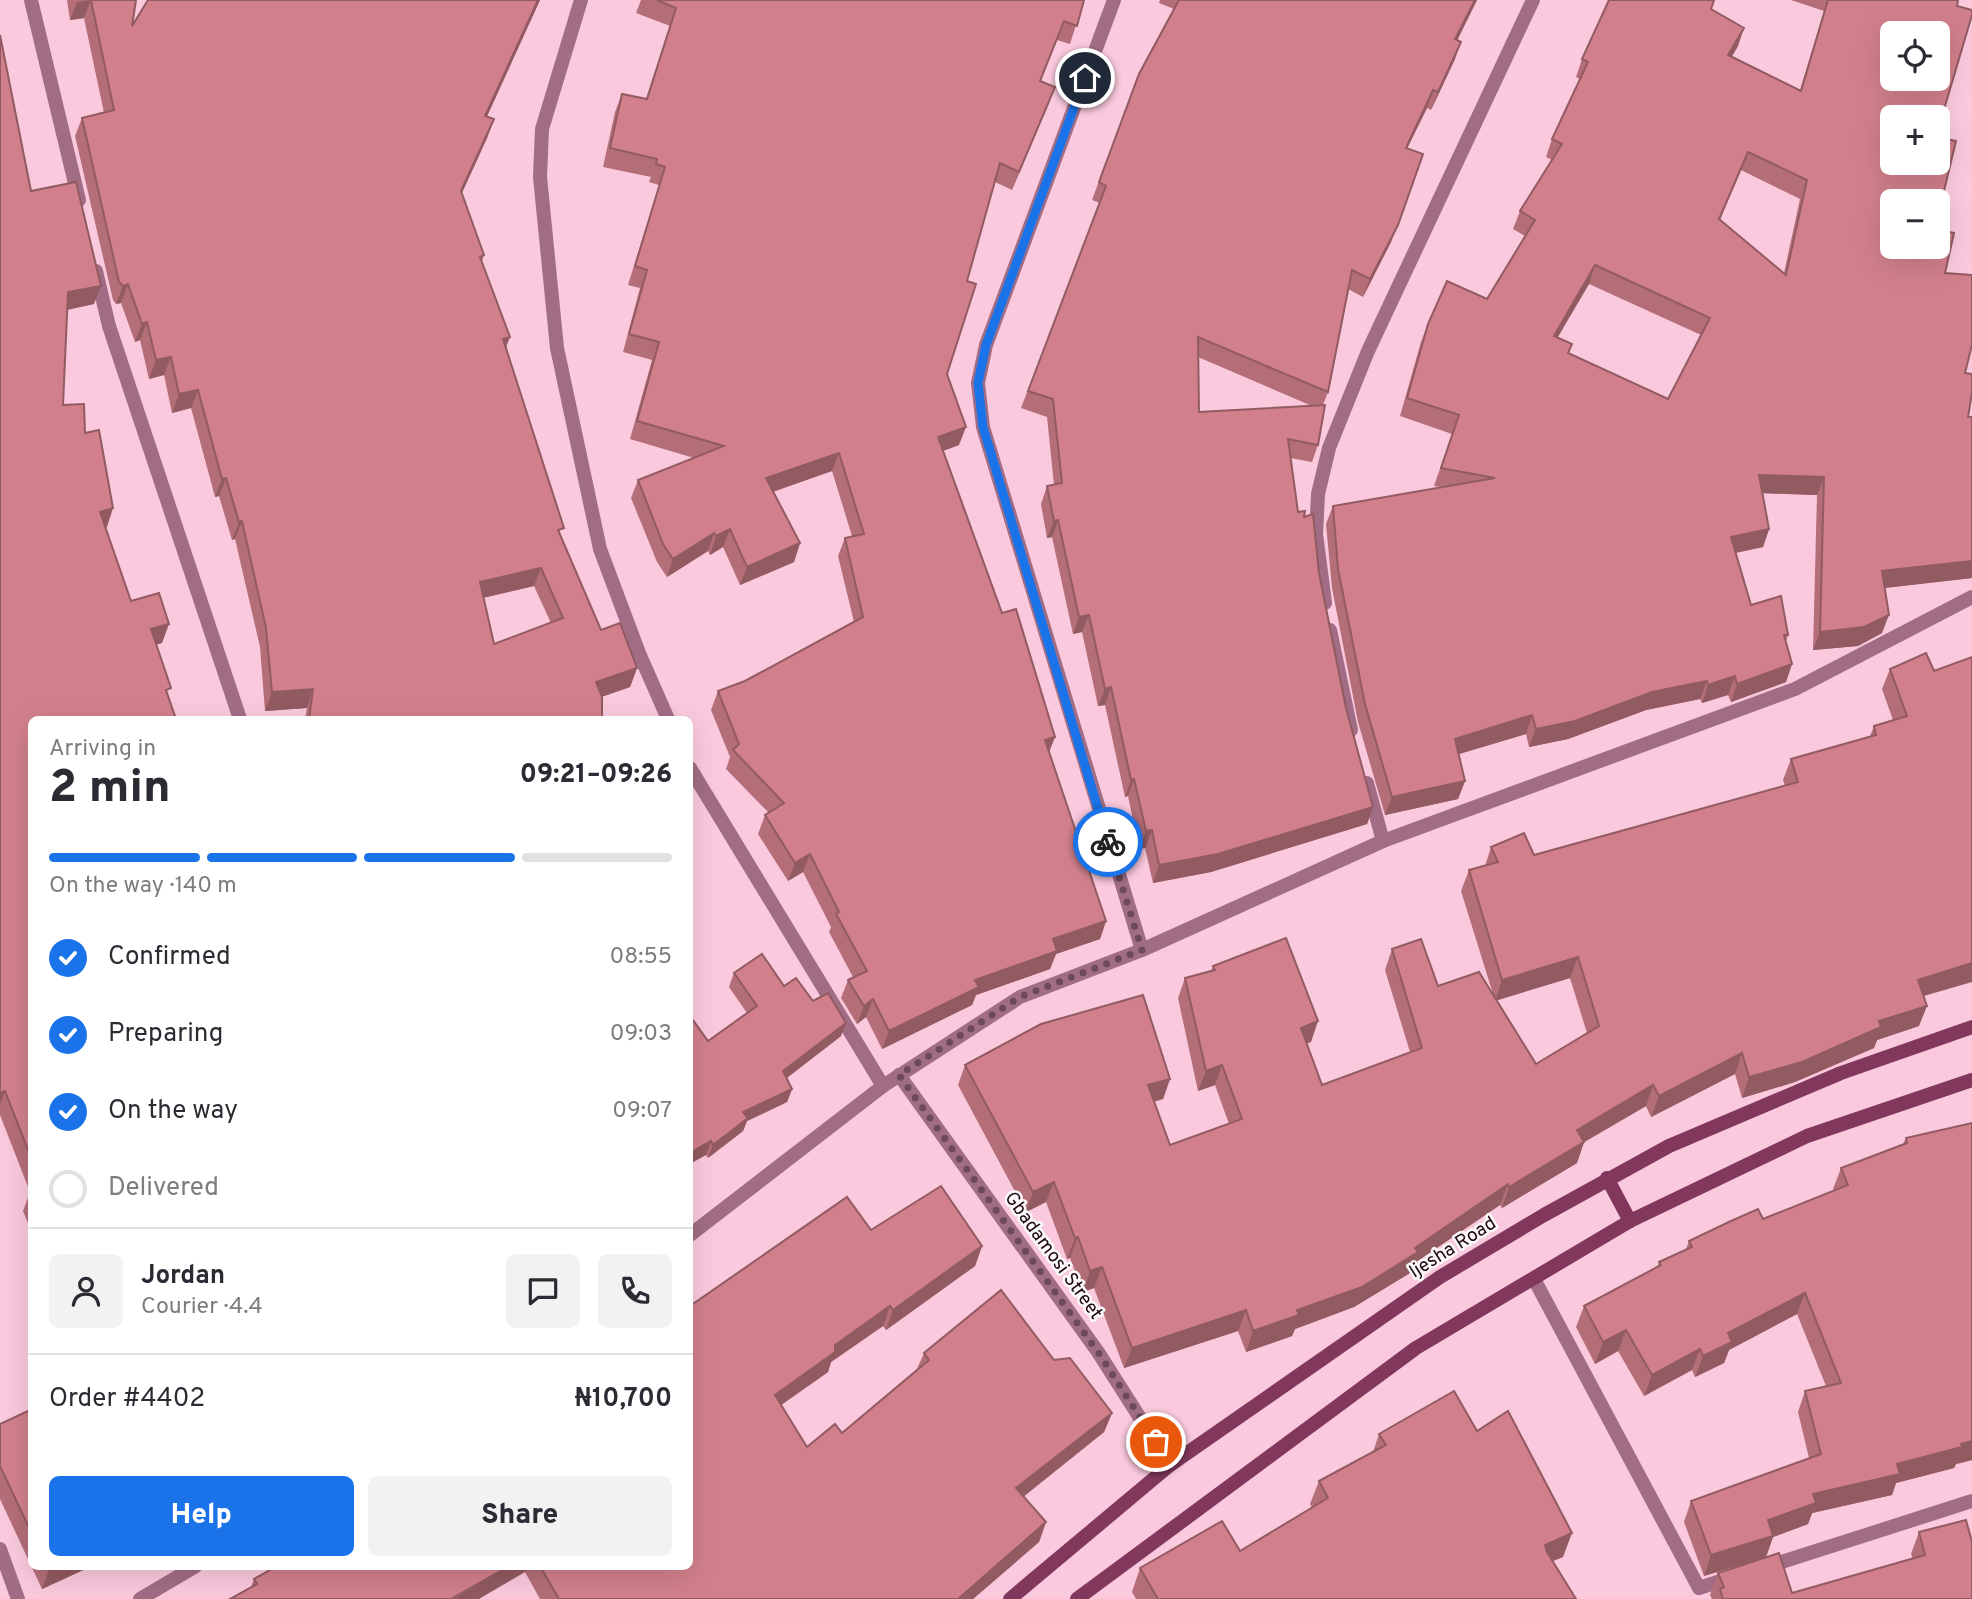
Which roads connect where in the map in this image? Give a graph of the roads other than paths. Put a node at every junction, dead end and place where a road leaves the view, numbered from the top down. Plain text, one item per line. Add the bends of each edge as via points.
1 (31, 0) edge
2 (581, 0) edge
3 (1114, 0) edge
4 (1533, 0) edge
5 (83, 217) edge
6 (93, 258) edge
7 (1972, 597) edge
8 (239, 716) edge
9 (667, 716) edge
10 (693, 773) edge
11 (1383, 841) junction
12 (1142, 950) junction
13 (1972, 1027) edge
14 (899, 1075) junction
15 (1972, 1080) edge
16 (883, 1086) junction
17 (1607, 1178) junction
18 (1630, 1221) junction
19 (693, 1233) edge
20 (1534, 1279) junction
21 (1170, 1465) junction
22 (1972, 1501) edge
23 (0, 1549) edge
24 (189, 1570) edge
25 (1080, 1598) edge
26 (18, 1599) edge
27 (140, 1599) edge
28 (1010, 1599) edge

1 - 5 street
2 - 9 street via 542,129 540,177 557,348 600,550
3 - 12 street via 986,345 978,383 983,427
4 - 11 street via 1368,351 1329,448 1318,494 1316,534 1322,589
6 - 8 street via 109,326
7 - 11 street via 1796,690
10 - 16 street
11 - 12 street
12 - 14 street via 1020,997
13 - 17 main road, Ijesha Road via 1841,1073 1669,1146
14 - 16 street
14 - 21 street, Gbadamosi Street via 1098,1352
15 - 18 main road via 1807,1136
16 - 19 street
17 - 18 main road
17 - 21 main road, Ijesha Road via 1440,1277
18 - 20 main road
20 - 22 street via 1699,1588
20 - 25 main road via 1416,1348
21 - 28 main road, Ijesha Road
23 - 26 street
24 - 27 street

